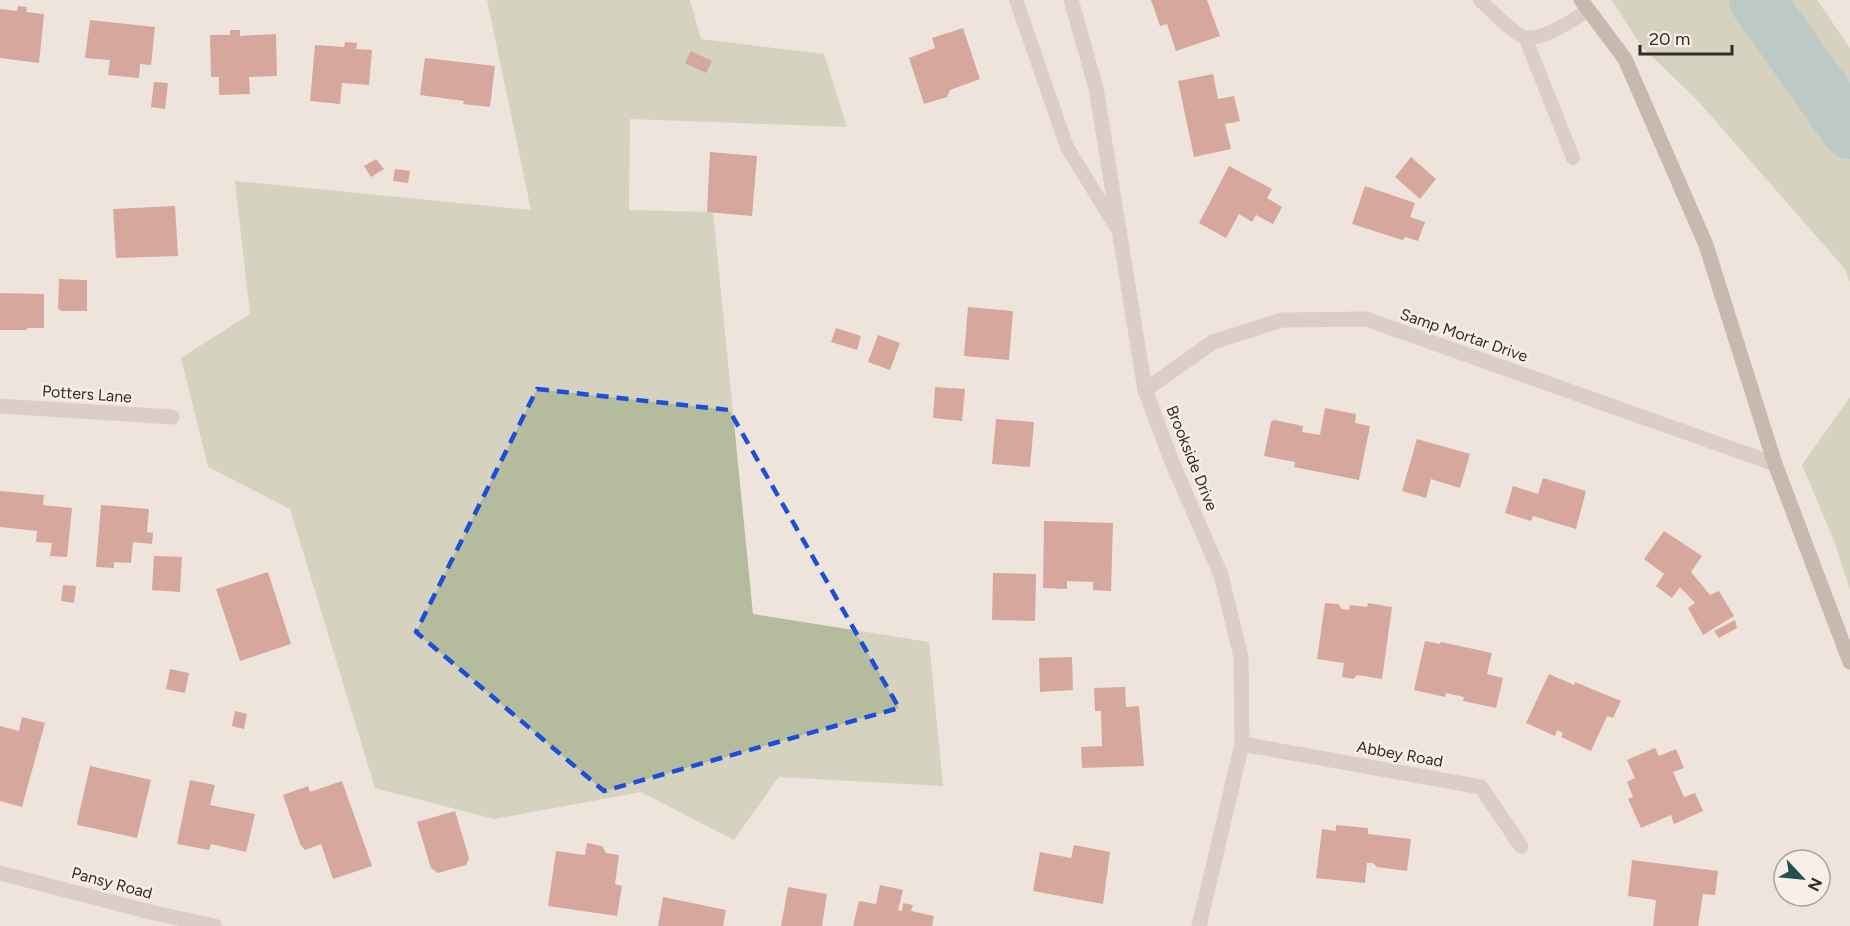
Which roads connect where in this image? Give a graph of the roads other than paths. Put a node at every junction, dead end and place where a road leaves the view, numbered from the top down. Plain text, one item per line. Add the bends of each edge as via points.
1 (1016, 0) edge
2 (1071, 0) edge
3 (1480, 0) edge
4 (1585, 5) edge
5 (1525, 37) junction
6 (1573, 158) dead end
7 (1120, 232) junction
8 (1145, 390) junction
9 (0, 406) edge
10 (172, 417) dead end
11 (1775, 464) junction
12 (1850, 662) edge
13 (1242, 744) junction
14 (1521, 846) dead end
15 (0, 873) edge
16 (215, 926) edge
17 (1199, 926) edge

1 - 7 lane via 1068,147
2 - 7 street, Brookside Drive via 1096,88
3 - 5 lane
4 - 5 lane via 1542,36
4 - 11 main road via 1625,59 1706,245
5 - 6 lane
7 - 8 street, Brookside Drive
8 - 11 street, Samp Mortar Drive via 1213,342 1282,320 1366,319
8 - 13 street, Brookside Drive via 1221,574 1241,657
9 - 10 street, Potters Lane
11 - 12 main road
13 - 14 street, Abbey Road via 1482,788
13 - 17 street, Brookside Drive
15 - 16 street, Pansy Road

